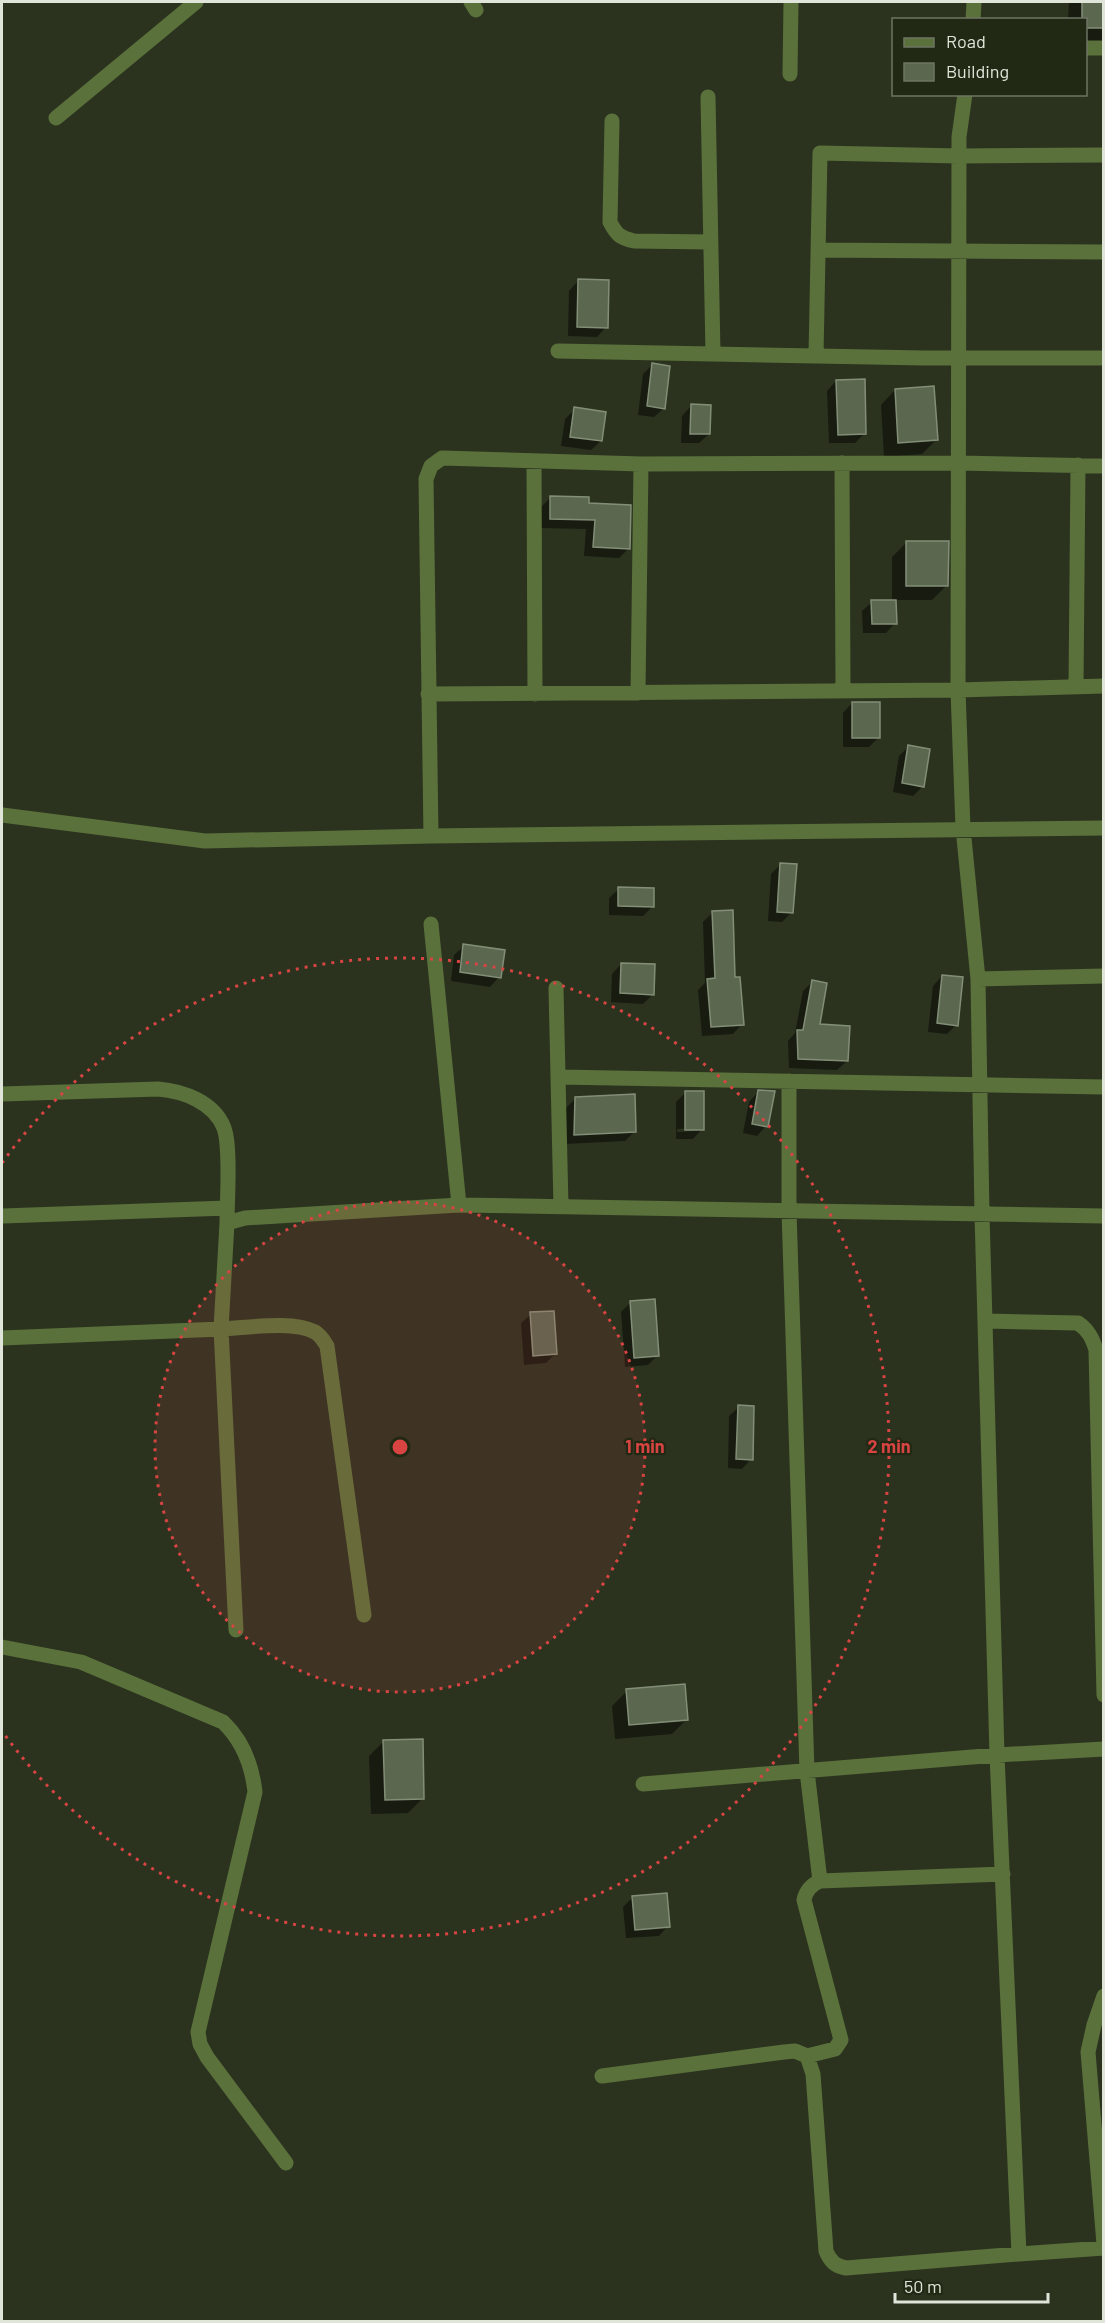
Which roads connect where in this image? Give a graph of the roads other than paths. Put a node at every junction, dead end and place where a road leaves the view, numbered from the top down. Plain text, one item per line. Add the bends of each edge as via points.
1 (196, 2) edge
2 (791, 2) edge
3 (974, 2) edge
4 (974, 18) edge
5 (1087, 48) edge
6 (1104, 48) edge
7 (790, 74) dead end
8 (965, 96) edge
9 (708, 97) dead end
10 (56, 118) dead end
11 (612, 121) dead end
12 (1104, 155) edge
13 (959, 156) junction
14 (711, 242) junction
15 (818, 250) junction
16 (959, 252) junction
17 (1104, 252) edge
18 (558, 351) dead end
19 (713, 354) junction
20 (816, 356) junction
21 (960, 358) junction
22 (1104, 358) edge
23 (534, 461) junction
24 (959, 463) junction
25 (641, 464) junction
26 (842, 464) junction
27 (1078, 465) junction
28 (1104, 466) edge
29 (1104, 686) edge
30 (1076, 687) junction
31 (958, 690) junction
32 (843, 691) junction
33 (638, 693) junction
34 (428, 694) junction
35 (535, 694) junction
36 (2, 814) edge
37 (963, 828) junction
38 (1104, 828) edge
39 (431, 836) junction
40 (431, 924) dead end
41 (1104, 976) edge
42 (978, 979) junction
43 (556, 988) dead end
44 (558, 1077) junction
45 (789, 1081) junction
46 (980, 1084) junction
47 (1104, 1087) edge
48 (2, 1094) edge
49 (459, 1205) junction
50 (561, 1207) junction
51 (789, 1211) junction
52 (982, 1214) junction
53 (3, 1216) dead end
54 (227, 1216) junction
55 (1104, 1216) edge
56 (986, 1321) junction
57 (221, 1329) junction
58 (2, 1338) edge
59 (364, 1615) dead end
60 (236, 1630) dead end
61 (2, 1647) edge
62 (1104, 1695) edge
63 (1104, 1749) edge
64 (997, 1755) junction
65 (807, 1771) junction
66 (643, 1784) dead end
67 (1003, 1874) junction
68 (820, 1881) junction
69 (1104, 1996) edge
70 (807, 2056) junction
71 (602, 2076) dead end
72 (286, 2163) dead end
73 (1104, 2246) edge
74 (1019, 2254) junction

1 - 10 street
2 - 7 street
3 - 4 street
5 - 6 street
8 - 13 street
9 - 14 street
11 - 14 street via 610,222 615,233 634,241
12 - 13 street
13 - 15 street via 820,153
13 - 16 street
14 - 19 street
15 - 16 street
15 - 20 street
16 - 17 street
16 - 21 street
18 - 19 street
19 - 20 street
20 - 21 street
21 - 22 street
21 - 24 street
23 - 25 street
23 - 34 street via 442,458 431,466 426,478
23 - 35 street
24 - 26 street
24 - 27 street
24 - 31 street
25 - 26 street
25 - 33 street
26 - 32 street
27 - 28 street
27 - 30 street
29 - 30 street
30 - 31 street
31 - 32 street
31 - 37 street
32 - 33 street
33 - 35 street
34 - 35 street
34 - 39 street
36 - 39 street via 205,841
37 - 38 street
37 - 39 street
37 - 42 street
40 - 49 street
41 - 42 street
42 - 46 street
43 - 44 street
44 - 45 street
44 - 50 street
45 - 46 street
45 - 51 street
46 - 47 street
46 - 52 street
48 - 54 street via 158,1089 190,1095 212,1111 224,1128
49 - 50 street
49 - 54 street
50 - 51 street
51 - 52 street
51 - 65 street
52 - 55 street
52 - 56 street
53 - 54 street
54 - 57 street
56 - 62 street via 1078,1323 1086,1329 1096,1350
56 - 64 street
57 - 58 street
57 - 59 street via 290,1326 317,1333 327,1346
57 - 60 street
61 - 72 street via 81,1662 223,1722 236,1734 253,1773 255,1792 198,2032 207,2057
63 - 64 street
64 - 65 street
64 - 67 street
65 - 66 street
65 - 68 street
67 - 68 street
67 - 74 street
68 - 70 street via 806,1892 804,1900 841,2040 835,2049
69 - 73 street via 1088,2052
70 - 71 street via 784,2052
70 - 74 street via 813,2074 826,2252 830,2260 846,2268
73 - 74 street

